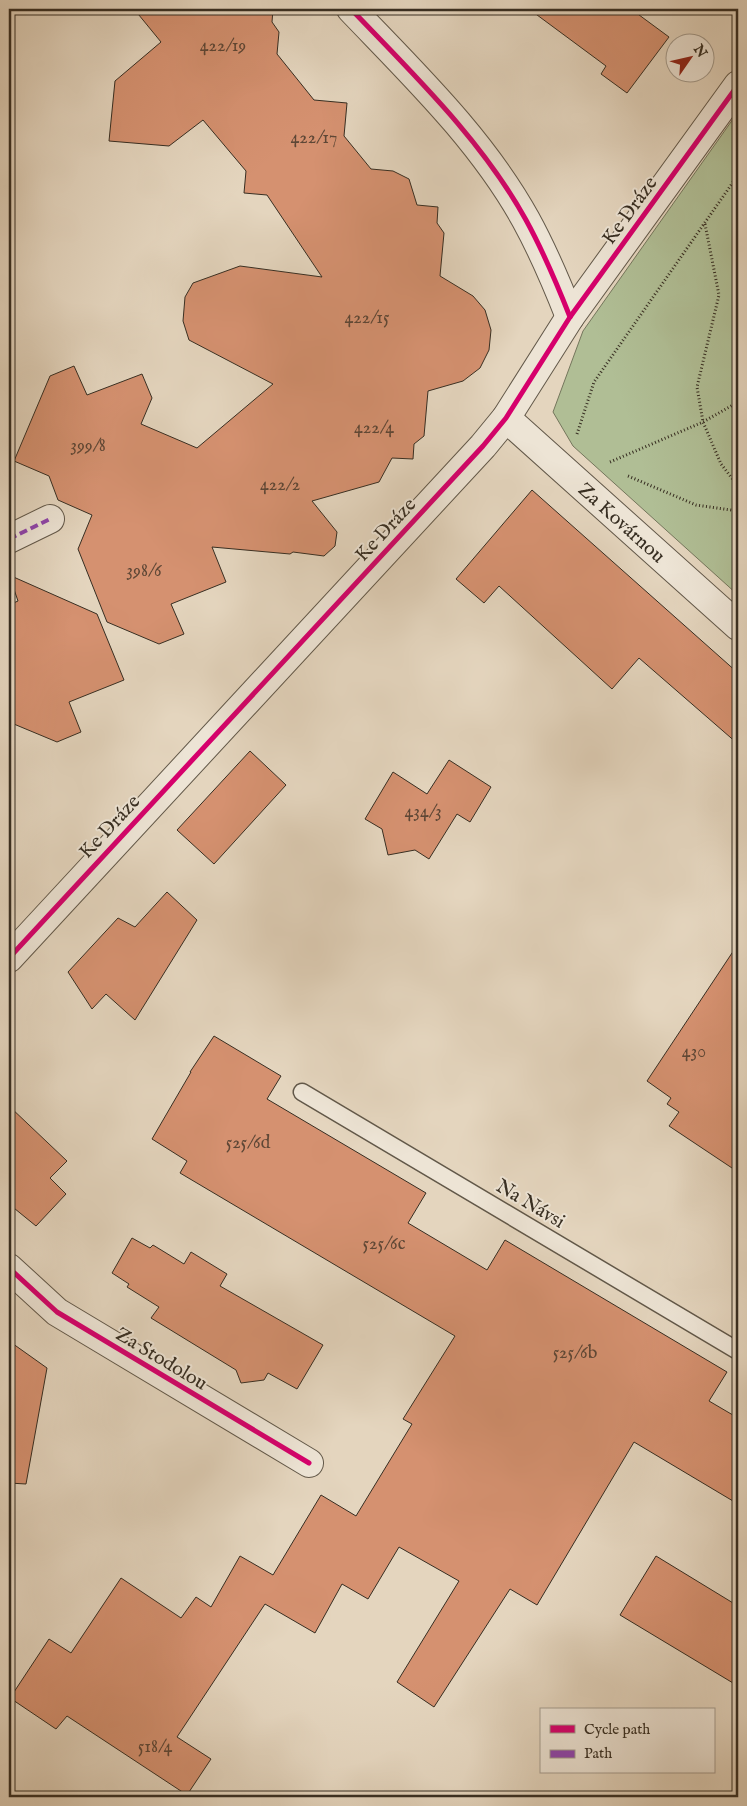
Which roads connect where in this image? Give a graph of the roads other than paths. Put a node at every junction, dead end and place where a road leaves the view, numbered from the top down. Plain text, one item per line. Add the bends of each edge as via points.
1 (351, 9) edge
2 (738, 85) edge
3 (570, 317) junction
4 (506, 418) junction
5 (50, 519) dead end
6 (9, 539) edge
7 (738, 626) edge
8 (9, 957) edge
9 (302, 1092) dead end
10 (9, 1268) edge
11 (738, 1351) edge
12 (309, 1462) dead end

1 - 3 street via 435,97 493,168 526,220
2 - 3 street, Ke Dráze
3 - 4 street, Ke Dráze
4 - 7 street, Za Kovárnou
4 - 8 street, Ke Dráze
5 - 6 street
9 - 11 lane, Na Návsi
10 - 12 street, Za Stodolou via 57,1312

